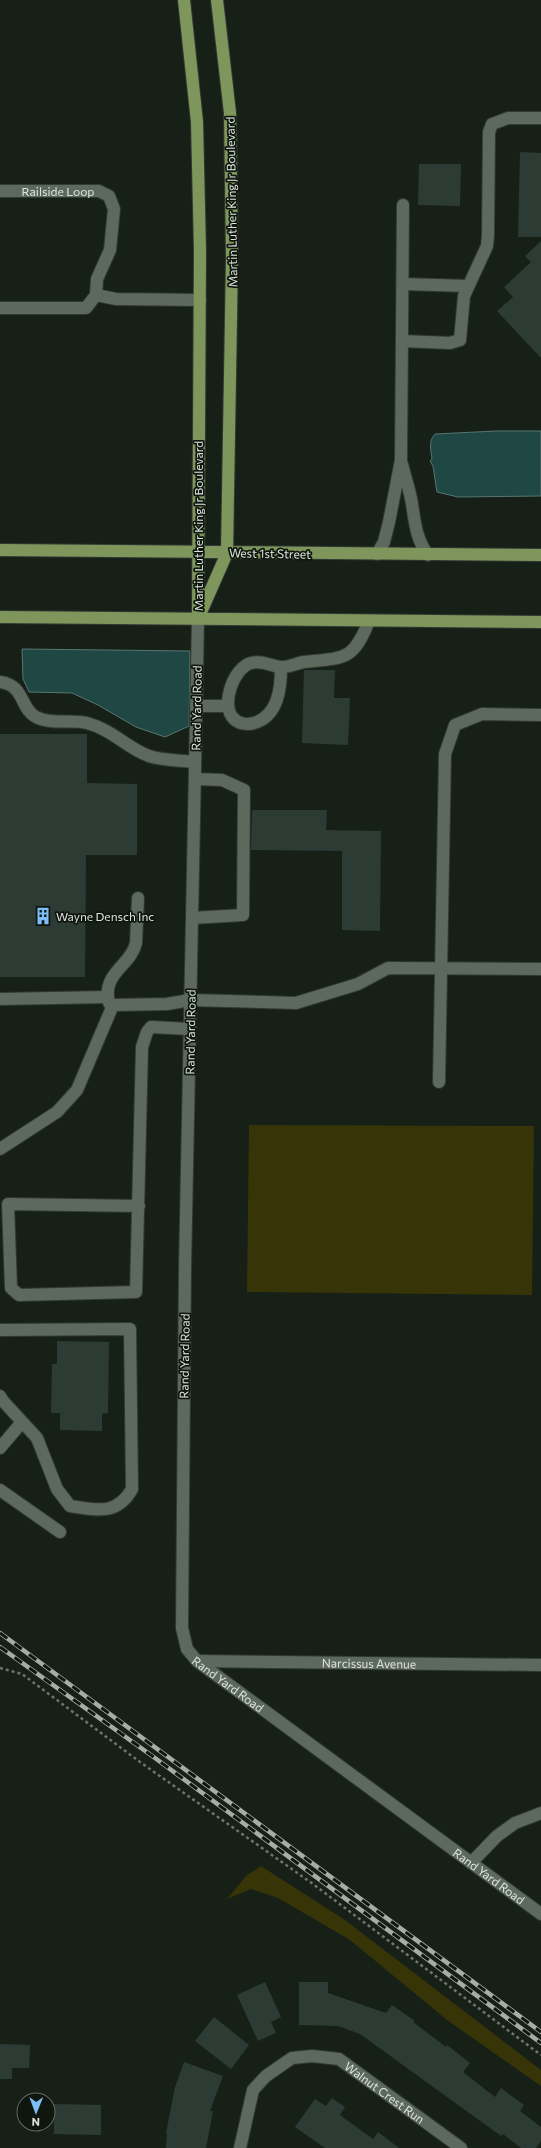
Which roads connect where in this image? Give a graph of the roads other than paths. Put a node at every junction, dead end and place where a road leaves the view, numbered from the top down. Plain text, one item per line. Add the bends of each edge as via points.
1 (184, 0) edge
2 (217, 0) edge
3 (541, 118) edge
4 (0, 190) edge
5 (403, 205) dead end
6 (403, 284) junction
7 (468, 286) junction
8 (96, 295) junction
9 (200, 300) junction
10 (0, 308) edge
11 (402, 341) junction
12 (401, 460) junction
13 (0, 550) edge
14 (197, 553) junction
15 (227, 553) junction
16 (377, 554) junction
17 (428, 555) junction
18 (541, 556) edge
19 (0, 617) edge
20 (198, 619) junction
21 (369, 621) junction
22 (541, 622) edge
23 (281, 667) junction
24 (0, 682) edge
25 (196, 706) junction
26 (228, 706) junction
27 (541, 715) edge
28 (195, 762) junction
29 (194, 779) junction
30 (138, 898) dead end
31 (192, 918) junction
32 (441, 968) junction
33 (541, 969) edge
34 (0, 998) edge
35 (190, 1000) junction
36 (110, 1001) junction
37 (190, 1029) junction
38 (439, 1082) dead end
39 (0, 1149) edge
40 (139, 1206) junction
41 (0, 1330) edge
42 (0, 1396) edge
43 (22, 1422) junction
44 (0, 1448) edge
45 (0, 1490) edge
46 (60, 1532) dead end
47 (197, 1661) junction
48 (541, 1665) edge
49 (541, 1813) edge
50 (471, 1862) junction
51 (541, 1914) edge
52 (240, 2148) edge
53 (461, 2148) edge

1 - 9 main road, Martin Luther King Jr Boulevard via 197,122
2 - 15 main road, Martin Luther King Jr Boulevard via 230,128 232,258
3 - 7 street via 508,118 492,124 488,145 488,236
4 - 8 street, Railside Loop via 99,191 109,196 114,209 110,250 97,279
5 - 6 street
6 - 7 street
6 - 11 street
7 - 11 street via 464,296 460,340 450,343
8 - 9 street via 116,299
8 - 10 street via 86,308
9 - 14 main road, Martin Luther King Jr Boulevard
11 - 12 street
12 - 16 street via 390,522
12 - 17 street via 415,526 421,545
13 - 14 main road, West 1st Street
14 - 15 main road, West 1st Street
14 - 20 main road, Martin Luther King Jr Boulevard
15 - 16 main road, West 1st Street
15 - 20 main road, Martin Luther King Jr Boulevard
16 - 17 main road, West 1st Street
17 - 18 main road, West 1st Street
19 - 20 main road
20 - 21 main road
20 - 25 street, Rand Yard Road
21 - 22 main road
21 - 23 street via 360,642 342,657
23 - 26 street via 263,662 245,665 239,671 229,696
23 - 26 street via 278,697 267,717 251,724 239,722 234,719
24 - 28 street via 15,688 33,715 41,720 85,723 112,732 149,756
25 - 26 street
25 - 28 street, Rand Yard Road
27 - 32 street via 482,714 455,725 445,754
28 - 29 street, Rand Yard Road
29 - 31 street, Rand Yard Road
29 - 31 street via 222,780 244,790 243,915
30 - 36 street via 135,950 114,973 109,986
31 - 35 street, Rand Yard Road
32 - 33 street
32 - 35 street via 388,968 358,984 296,1003
32 - 38 street
34 - 36 street
35 - 36 street via 167,1004
35 - 37 street, Rand Yard Road
36 - 39 street via 77,1090 57,1112
37 - 40 street via 151,1027 142,1047
37 - 47 street, Rand Yard Road via 182,1628 187,1649
40 - 40 street via 136,1292 19,1295 11,1288 8,1204
41 - 43 street via 130,1329 132,1489 126,1500 114,1508 96,1510 70,1506 58,1489 37,1438
42 - 43 street
43 - 44 street
45 - 46 street
47 - 48 street, Narcissus Avenue
47 - 50 street, Rand Yard Road
49 - 50 street via 515,1823 497,1836
50 - 51 street, Rand Yard Road
52 - 53 street, Walnut Crest Run via 253,2090 266,2076 292,2058 312,2056 339,2059

